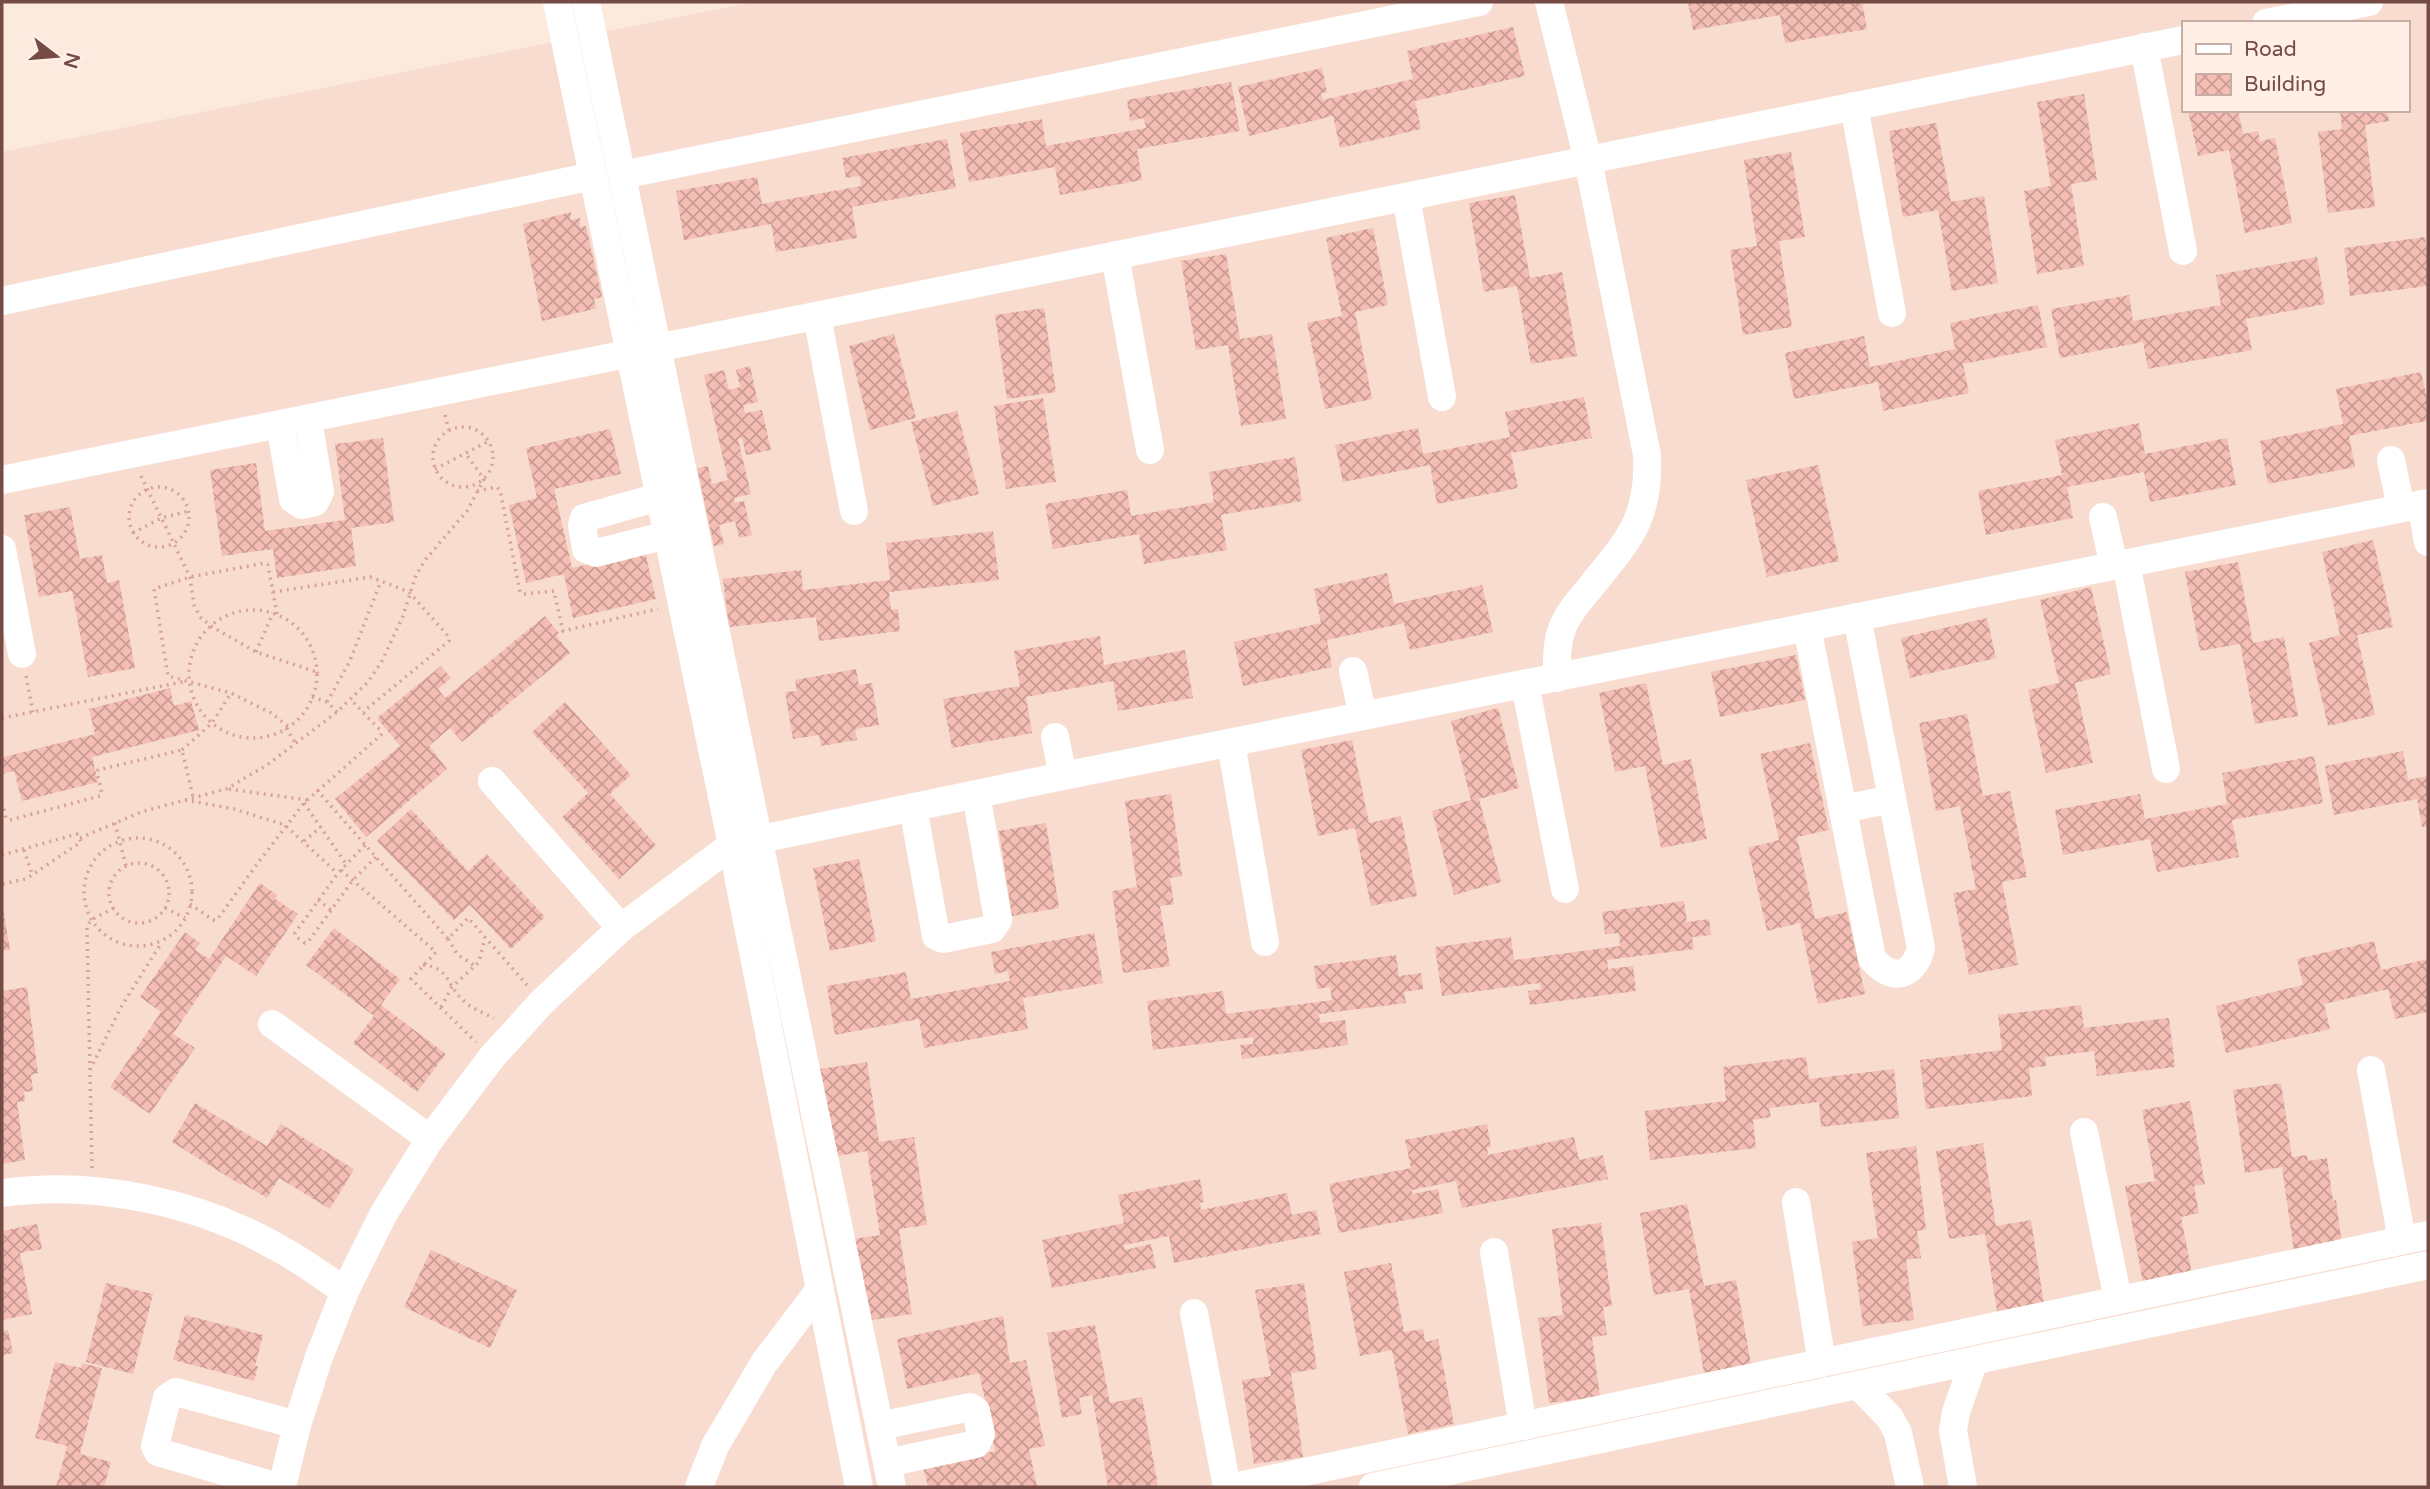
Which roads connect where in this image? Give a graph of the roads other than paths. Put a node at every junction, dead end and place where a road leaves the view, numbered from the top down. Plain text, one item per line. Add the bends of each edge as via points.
1 (557, 2) edge
2 (586, 2) edge
3 (1479, 2) edge
4 (1549, 2) edge
5 (2370, 2) edge
6 (2276, 21) edge
7 (2182, 40) edge
8 (2144, 47) junction
9 (1854, 106) junction
10 (1588, 160) junction
11 (622, 175) junction
12 (593, 176) junction
13 (1406, 197) junction
14 (2183, 251) dead end
15 (1115, 255) junction
16 (2, 301) edge
17 (1892, 313) dead end
18 (817, 316) junction
19 (658, 349) junction
20 (629, 354) junction
21 (1441, 397) dead end
22 (308, 419) junction
23 (279, 424) junction
24 (1150, 450) dead end
25 (2391, 460) dead end
26 (2, 480) edge
27 (659, 497) junction
28 (2417, 505) edge
29 (854, 511) dead end
30 (2103, 517) dead end
31 (667, 535) junction
32 (2428, 542) edge
33 (2, 549) edge
34 (2120, 564) junction
35 (1857, 617) junction
36 (1807, 627) junction
37 (22, 654) road end
38 (1353, 671) dead end
39 (1557, 678) junction
40 (1525, 684) junction
41 (1363, 716) junction
42 (1055, 737) dead end
43 (1231, 743) junction
44 (2166, 769) dead end
45 (1063, 776) junction
46 (492, 781) dead end
47 (976, 794) junction
48 (1892, 799) junction
49 (912, 807) junction
50 (1843, 809) junction
51 (759, 838) junction
52 (732, 845) junction
53 (1565, 889) dead end
54 (621, 928) junction
55 (1265, 942) dead end
56 (272, 1024) dead end
57 (2371, 1070) dead end
58 (2084, 1132) dead end
59 (430, 1139) junction
60 (2, 1193) edge
61 (1796, 1202) dead end
62 (2415, 1238) edge
63 (1494, 1252) dead end
64 (2428, 1265) edge
65 (820, 1289) junction
66 (345, 1291) junction
67 (2118, 1300) junction
68 (1194, 1313) dead end
69 (1975, 1361) junction
70 (1822, 1363) junction
71 (1858, 1385) junction
72 (298, 1425) junction
73 (880, 1426) junction
74 (1523, 1426) junction
75 (890, 1475) edge
76 (280, 1487) edge
77 (699, 1487) edge
78 (859, 1487) edge
79 (1227, 1487) edge
80 (1233, 1487) edge
81 (1373, 1487) edge
82 (1910, 1487) edge
83 (1963, 1487) edge

1 - 12 street
2 - 11 street
3 - 11 street
4 - 10 street
5 - 6 street
7 - 8 street
8 - 9 street
8 - 14 street
9 - 10 street
9 - 17 street
10 - 13 street
10 - 39 street via 1647,455 1648,481 1634,531 1561,630
11 - 19 street
12 - 16 street
12 - 20 street
13 - 15 street
13 - 21 street
15 - 18 street
15 - 24 street
18 - 19 street
18 - 29 street
19 - 20 street
19 - 51 street
20 - 22 street
20 - 27 street
22 - 23 street
22 - 23 street via 320,492 316,502 302,505 293,499
23 - 26 street
25 - 28 street
27 - 31 street
27 - 31 street via 584,517 586,549 596,553
28 - 32 street
28 - 34 street
30 - 34 street
31 - 52 street
33 - 37 street
34 - 35 street
34 - 44 street
35 - 36 street
35 - 48 street
36 - 39 street
36 - 50 street
38 - 41 street
39 - 40 street
40 - 41 street
40 - 53 street
41 - 43 street
42 - 45 street
43 - 45 street
43 - 55 street
45 - 47 street
46 - 54 street
47 - 49 street
47 - 49 street via 998,920 992,929 943,939 936,936
48 - 50 street
48 - 50 street via 1921,947 1917,961 1901,973 1881,969 1872,958
49 - 51 street
51 - 52 street
51 - 73 street
52 - 54 street
52 - 65 street
54 - 59 street via 518,1028
56 - 59 street
57 - 62 street
58 - 67 street
59 - 66 street via 384,1213
60 - 66 street via 92,1191 156,1200 221,1220 282,1249
61 - 70 street
62 - 67 street
63 - 74 street
64 - 69 street
65 - 77 street via 764,1363 715,1446
65 - 78 street
66 - 72 street
67 - 70 street
68 - 79 street
69 - 71 street
69 - 83 street via 1953,1430
70 - 74 street
71 - 81 street
71 - 82 street via 1898,1433
72 - 76 street
72 - 76 street via 176,1392 167,1398 155,1446 158,1452
73 - 75 street
73 - 75 street via 970,1408 976,1411 981,1434 976,1444
74 - 80 street

